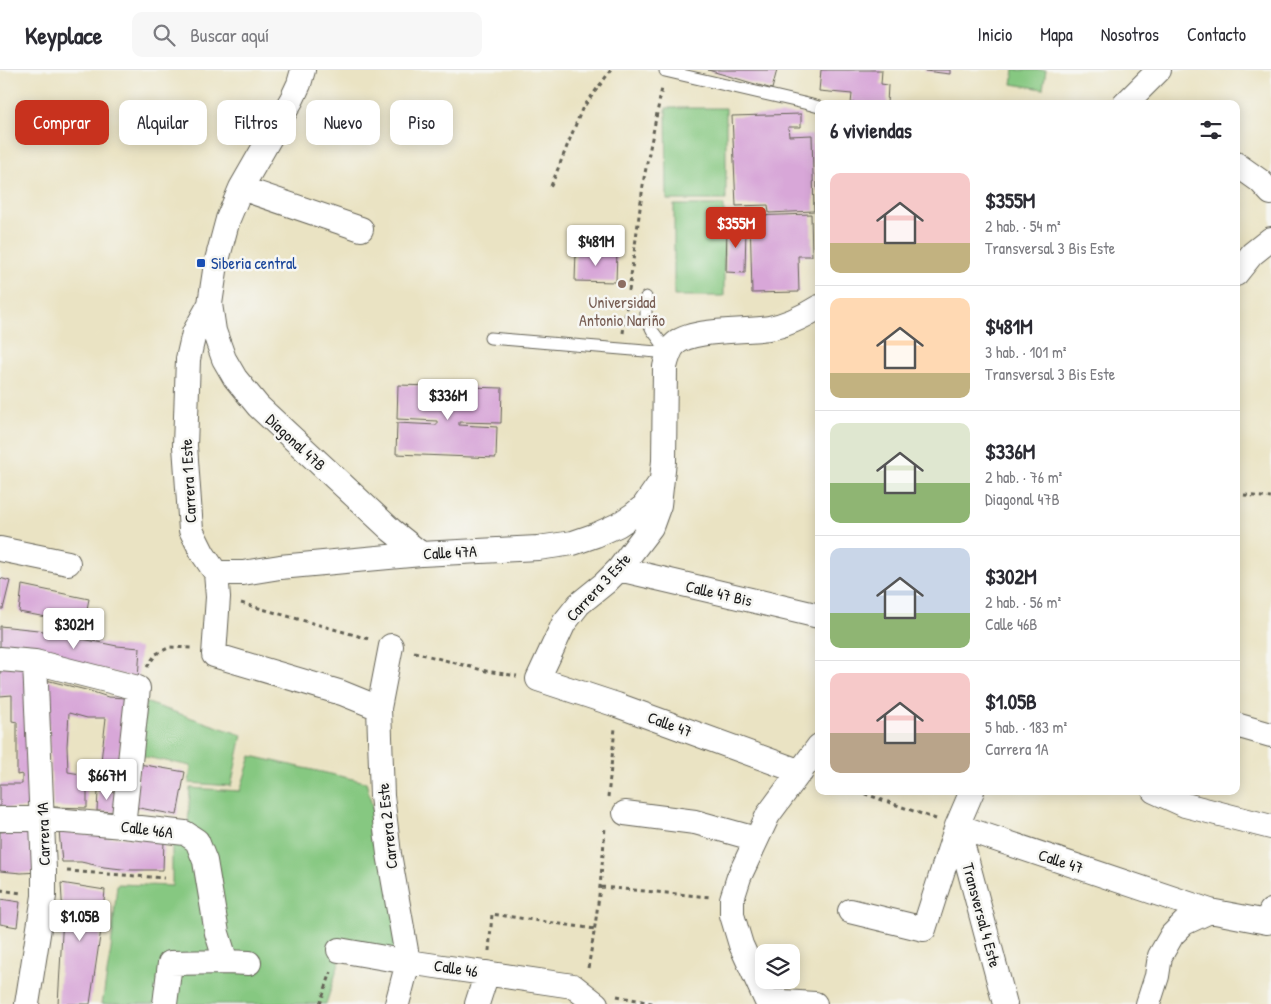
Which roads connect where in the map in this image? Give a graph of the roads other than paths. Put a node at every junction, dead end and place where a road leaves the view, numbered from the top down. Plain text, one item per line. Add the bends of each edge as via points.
1 (303, 70) edge
2 (666, 70) edge
3 (1159, 70) edge
4 (1129, 100) edge
5 (815, 106) edge
6 (1240, 167) edge
7 (241, 188) junction
8 (1271, 193) edge
9 (361, 229) dead end
10 (1271, 239) edge
11 (1240, 269) edge
12 (646, 297) dead end
13 (210, 304) junction
14 (815, 310) edge
15 (490, 338) dead end
16 (669, 353) junction
17 (662, 480) junction
18 (0, 549) edge
19 (421, 554) junction
20 (68, 563) dead end
21 (619, 569) junction
22 (216, 574) junction
23 (815, 615) edge
24 (391, 646) dead end
25 (0, 659) edge
26 (35, 662) junction
27 (538, 679) joint
28 (379, 708) junction
29 (1240, 727) edge
30 (1271, 735) edge
31 (815, 752) edge
32 (801, 772) junction
33 (970, 795) edge
34 (1163, 795) edge
35 (613, 812) road end
36 (42, 819) junction
37 (0, 820) edge
38 (123, 826) junction
39 (957, 826) junction
40 (1271, 827) edge
41 (756, 839) junction
42 (850, 911) dead end
43 (1210, 911) junction
44 (1269, 916) edge
45 (338, 950) road end
46 (408, 962) junction
47 (487, 973) junction
48 (574, 987) edge
49 (768, 1003) edge
50 (27, 1004) edge
51 (164, 1004) edge
52 (397, 1004) edge
53 (477, 1004) edge
54 (596, 1004) edge
55 (815, 1004) edge
56 (1005, 1004) edge
57 (1148, 1004) edge

1 - 7 street via 292,99
2 - 5 lane
3 - 4 street
6 - 8 street
7 - 9 street
7 - 13 street via 222,240
10 - 11 street
12 - 16 lane via 646,318
13 - 19 street, Diagonal 47B via 214,331 224,359 258,406
13 - 22 street, Carrera 1 Este via 194,334 188,359 185,446 191,530
14 - 16 street via 770,328 697,335 680,340
15 - 16 lane
16 - 17 street, Carrera 3 Este via 665,378
17 - 19 street, Calle 47A via 644,506 633,515 618,525 573,543
17 - 21 street, Carrera 3 Este via 659,505 651,527
18 - 20 street
19 - 22 street, Calle 47A
21 - 23 street, Calle 47 Bis
21 - 27 street, Carrera 3 Este via 579,604 564,624
22 - 28 street, Carrera 1 Este via 218,597 214,655 342,692
24 - 28 street, Carrera 2 Este
25 - 26 street
26 - 36 street, Carrera 1A
26 - 38 street via 138,688
27 - 32 street, Calle 47
28 - 46 street, Carrera 2 Este via 382,796
29 - 30 street
31 - 32 street
32 - 41 street via 768,815
33 - 39 street
34 - 40 street via 1185,805
35 - 41 street via 695,822
36 - 37 street, Calle 46A
36 - 38 street, Calle 46A
36 - 50 street, Carrera 1A via 44,896
38 - 51 street, Calle 46A via 185,833 197,841 204,861 217,932 238,963 170,963
39 - 42 street via 924,929
39 - 43 street, Calle 47
39 - 56 street, Transversal 4 Este
41 - 49 street via 732,899 732,915 740,946
43 - 44 street, Calle 47
43 - 57 street via 1184,923 1172,935 1160,956 1158,976
45 - 46 street, Calle 46
46 - 47 street, Calle 46
46 - 52 street, Carrera 2 Este
47 - 48 street, Calle 46
47 - 53 street
48 - 54 street
49 - 55 street

